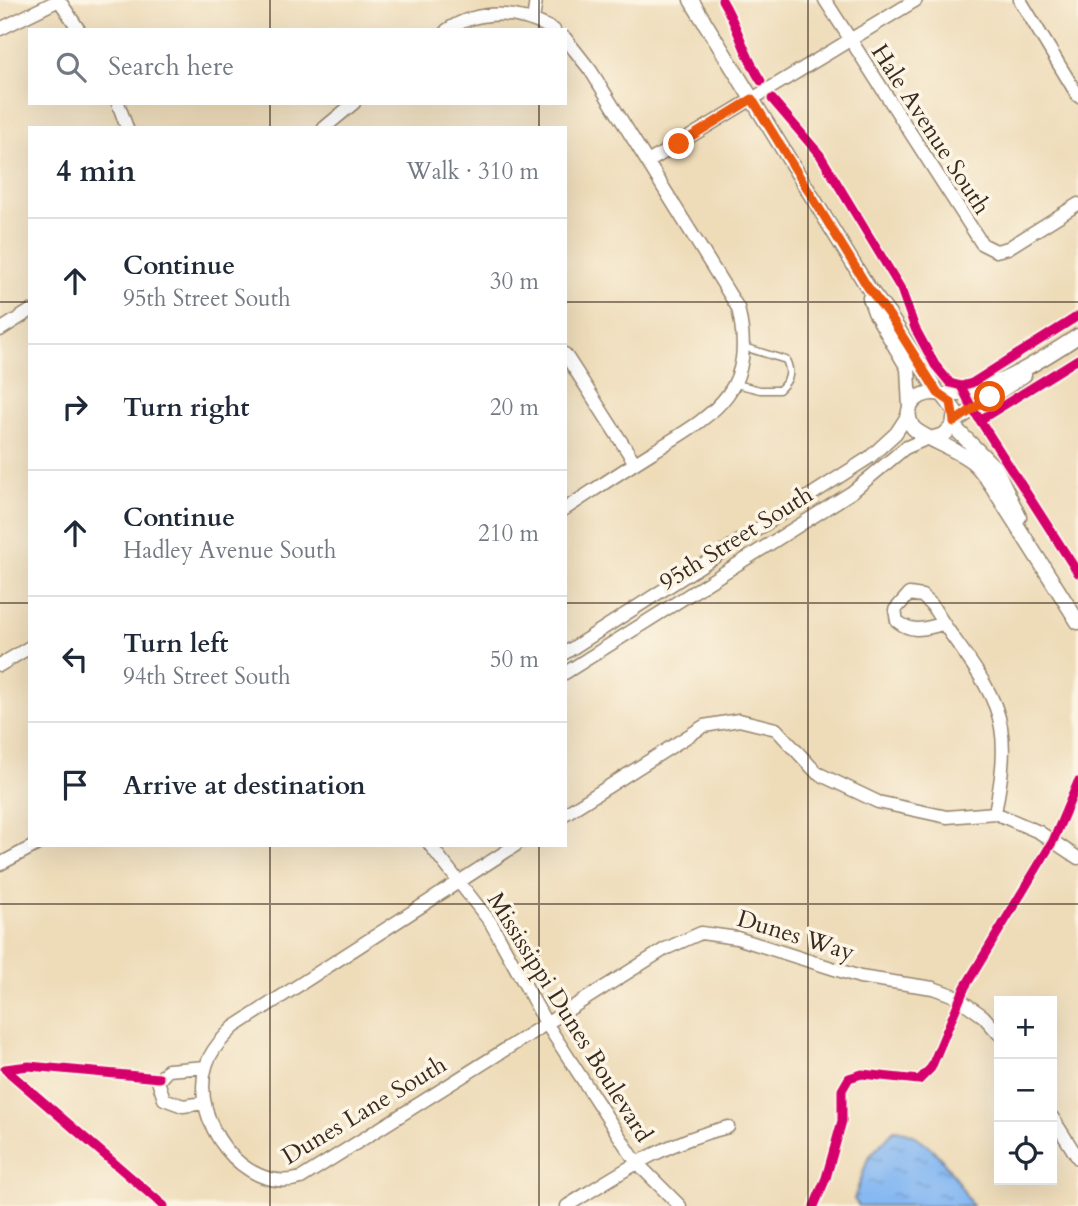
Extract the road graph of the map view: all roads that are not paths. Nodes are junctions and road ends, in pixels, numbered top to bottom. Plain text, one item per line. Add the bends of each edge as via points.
1 (59, 0) edge
2 (500, 0) edge
3 (536, 0) edge
4 (691, 0) edge
5 (825, 0) edge
6 (916, 0) edge
7 (1020, 0) edge
8 (498, 14) junction
9 (533, 20) junction
10 (78, 28) edge
11 (451, 28) edge
12 (550, 28) edge
13 (0, 29) edge
14 (567, 40) edge
15 (848, 40) junction
16 (1078, 96) edge
17 (752, 99) junction
18 (119, 105) edge
19 (352, 105) edge
20 (126, 126) edge
21 (326, 126) edge
22 (648, 162) junction
23 (1078, 204) edge
24 (867, 286) junction
25 (28, 313) edge
26 (0, 330) edge
27 (1078, 336) edge
28 (744, 347) junction
29 (567, 357) edge
30 (1037, 362) junction
31 (736, 384) junction
32 (941, 394) junction
33 (910, 410) junction
34 (954, 424) junction
35 (931, 438) junction
36 (635, 463) junction
37 (567, 508) edge
38 (1021, 529) junction
39 (1078, 622) edge
40 (943, 624) dead end
41 (28, 648) edge
42 (567, 652) edge
43 (0, 666) edge
44 (567, 672) edge
45 (567, 813) edge
46 (995, 813) junction
47 (32, 847) edge
48 (430, 847) edge
49 (513, 847) edge
50 (1078, 858) edge
51 (0, 864) edge
52 (457, 883) junction
53 (545, 1023) junction
54 (994, 1029) edge
55 (206, 1067) junction
56 (204, 1103) junction
57 (1055, 1122) edge
58 (728, 1127) dead end
59 (1078, 1158) edge
60 (636, 1162) junction
61 (567, 1206) edge
62 (680, 1206) edge

1 - 10 street
1 - 13 street
2 - 8 street
3 - 9 street
4 - 17 street
5 - 15 street, Hale Avenue South
6 - 15 street
7 - 16 street
8 - 9 street
8 - 11 street via 472,18
9 - 12 street
14 - 22 street
15 - 17 street
15 - 23 street, Hale Avenue South via 982,244 996,251 1008,248
17 - 22 street
17 - 24 street
18 - 20 street
19 - 21 street
22 - 28 street via 738,309
24 - 32 street
24 - 33 street via 875,312 908,368
25 - 26 street
27 - 30 street
28 - 31 street
28 - 31 lane via 786,360 788,382 779,390
29 - 36 street
30 - 32 street via 985,388 964,395
30 - 34 street
31 - 36 street via 709,417
32 - 33 street via 921,395
32 - 34 street via 953,407
33 - 35 street via 914,429
33 - 42 street, 95th Street South via 896,433 870,457
34 - 35 street
34 - 38 street via 996,469
35 - 38 street via 978,466
35 - 44 street, 95th Street South via 905,448 852,492
36 - 37 street
38 - 39 street
40 - 46 street via 991,697 1001,727 1002,771
41 - 43 street
45 - 46 street via 704,726 739,720 776,729 817,773 878,802 947,817
46 - 50 street via 1039,832
47 - 51 street
48 - 52 street, Mississippi Dunes Boulevard
49 - 52 street, Dunes Lane South
52 - 53 street, Mississippi Dunes Boulevard via 491,923
52 - 55 street, Dunes Lane South via 234,1027 212,1050
53 - 54 street, Dunes Way via 682,939 719,933 860,977 933,988 955,996
53 - 56 street, Dunes Lane South via 301,1178 286,1182 270,1180 241,1164 216,1136
53 - 60 street, Mississippi Dunes Boulevard
55 - 56 street, Dunes Lane South
55 - 56 street via 168,1070 158,1081 164,1099 173,1105
57 - 59 street
58 - 60 street via 686,1138
60 - 61 street
60 - 62 street, Mississippi Dunes Boulevard

